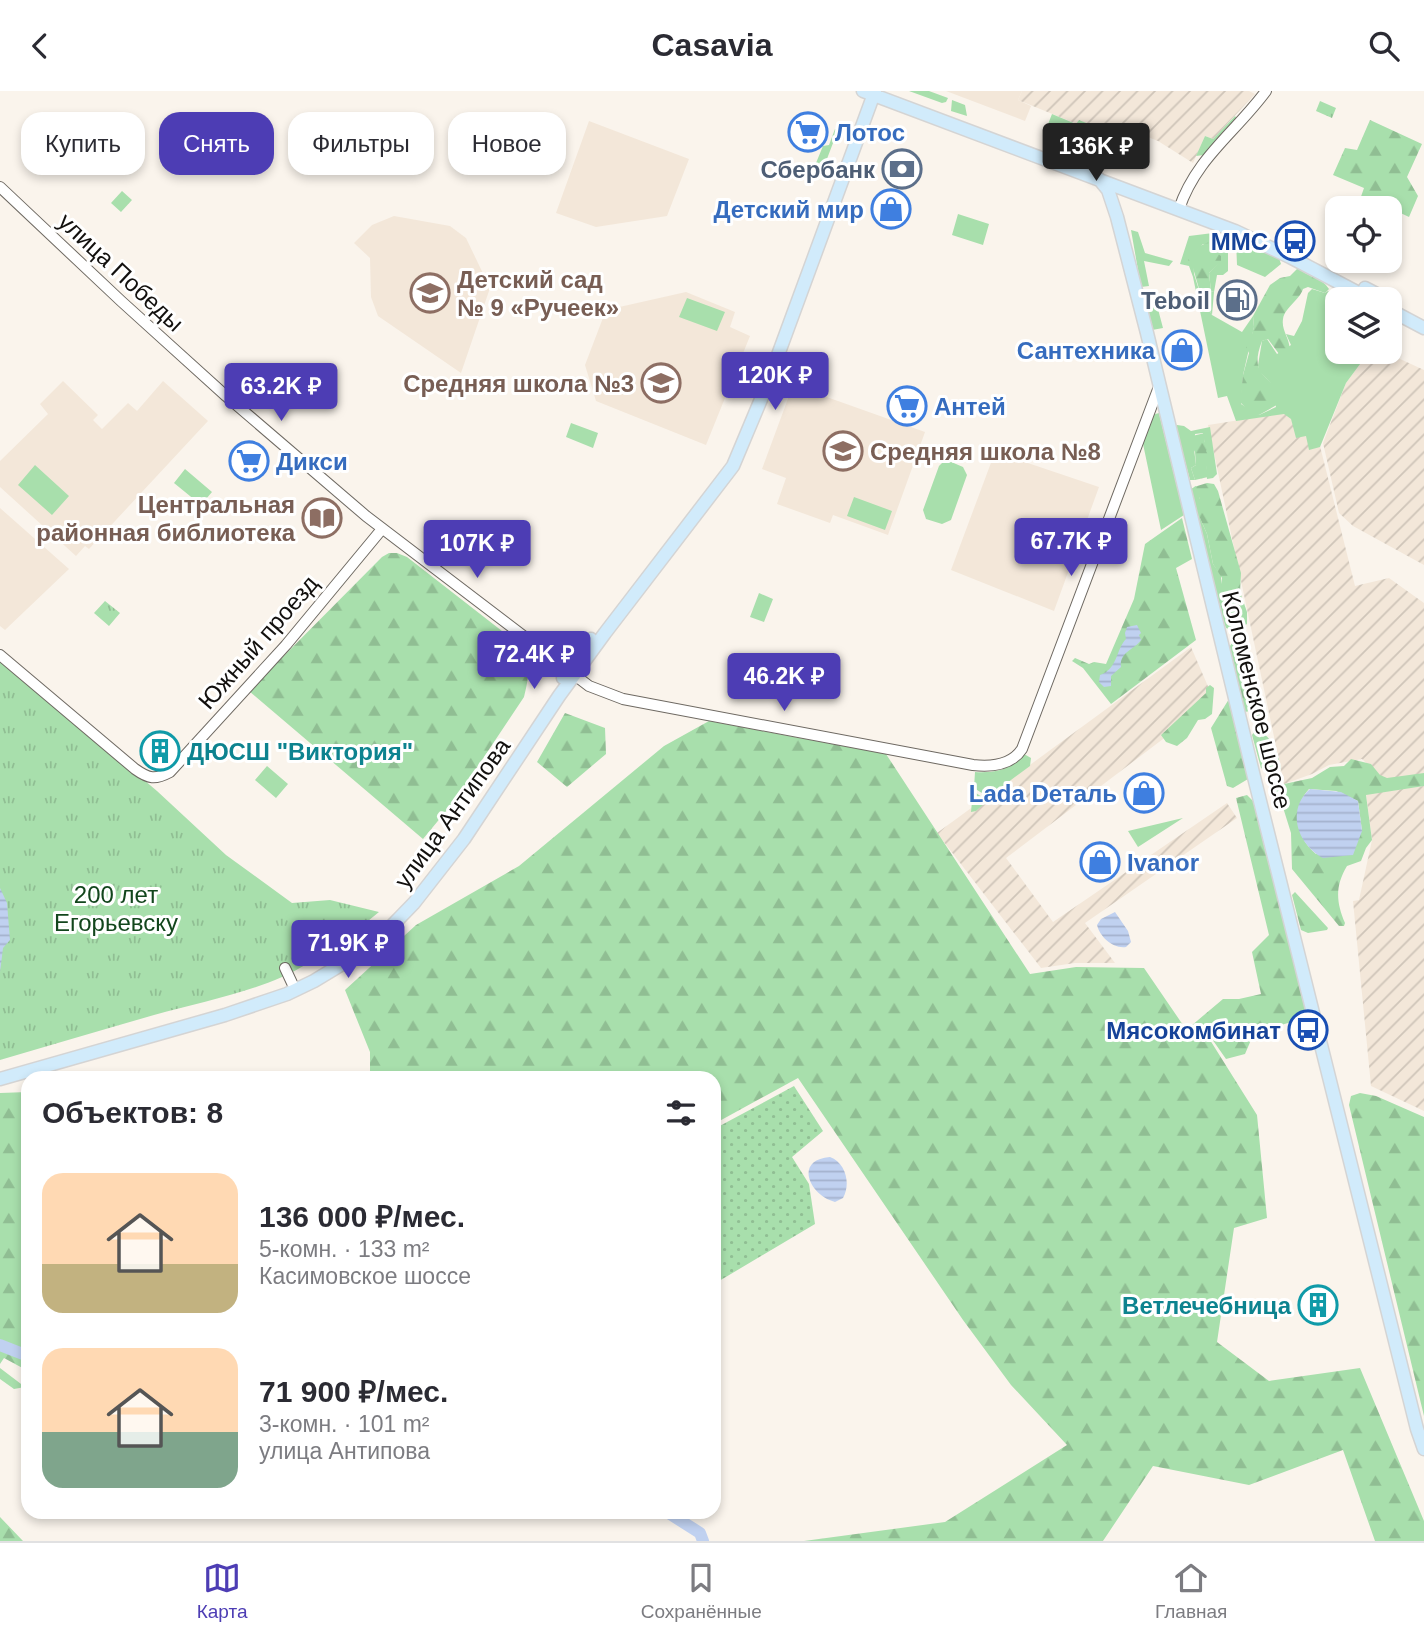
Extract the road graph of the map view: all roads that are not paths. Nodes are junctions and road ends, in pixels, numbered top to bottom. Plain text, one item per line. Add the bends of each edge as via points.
1 (1266, 91) edge
2 (872, 92) edge
3 (1103, 177) junction
4 (1116, 185) junction
5 (1134, 185) junction
6 (0, 187) edge
7 (1143, 195) junction
8 (1180, 206) junction
9 (1116, 208) junction
10 (1347, 287) edge
11 (1363, 287) edge
12 (1402, 308) edge
13 (1402, 316) edge
14 (1424, 320) edge
15 (1424, 328) edge
16 (1160, 384) junction
17 (382, 529) junction
18 (0, 655) edge
19 (571, 672) junction
20 (285, 968) dead end
21 (292, 983) junction
22 (0, 1071) edge
23 (28, 1071) edge
24 (21, 1073) edge
25 (0, 1079) edge
26 (1424, 1449) edge

1 - 8 street via 1201,165
2 - 3 main road
2 - 19 main road, улица Антипова via 735,463
3 - 4 main road
3 - 5 main road
3 - 9 main road, Коломенское шоссе
4 - 5 main road
4 - 7 main road
4 - 9 main road, Коломенское шоссе
5 - 8 main road
6 - 17 street, улица Победы via 226,396
7 - 8 main road
7 - 9 main road via 1122,197
8 - 10 main road
8 - 11 main road via 1293,250
9 - 16 main road, Коломенское шоссе
12 - 14 main road
13 - 15 main road
16 - 19 street, улица Победы via 1025,741 1019,754 1008,762 973,765 623,699 589,686
16 - 26 main road, Коломенское шоссе
17 - 18 street, Южный проезд via 257,677 160,778 146,777 135,769
17 - 19 street, улица Победы
19 - 21 main road, улица Антипова via 412,895 352,949
19 - 23 main road, улица Антипова via 431,883 394,925 352,958 314,981 257,1005
20 - 21 street
21 - 22 main road, улица Антипова via 224,1008
24 - 25 main road, улица Антипова

